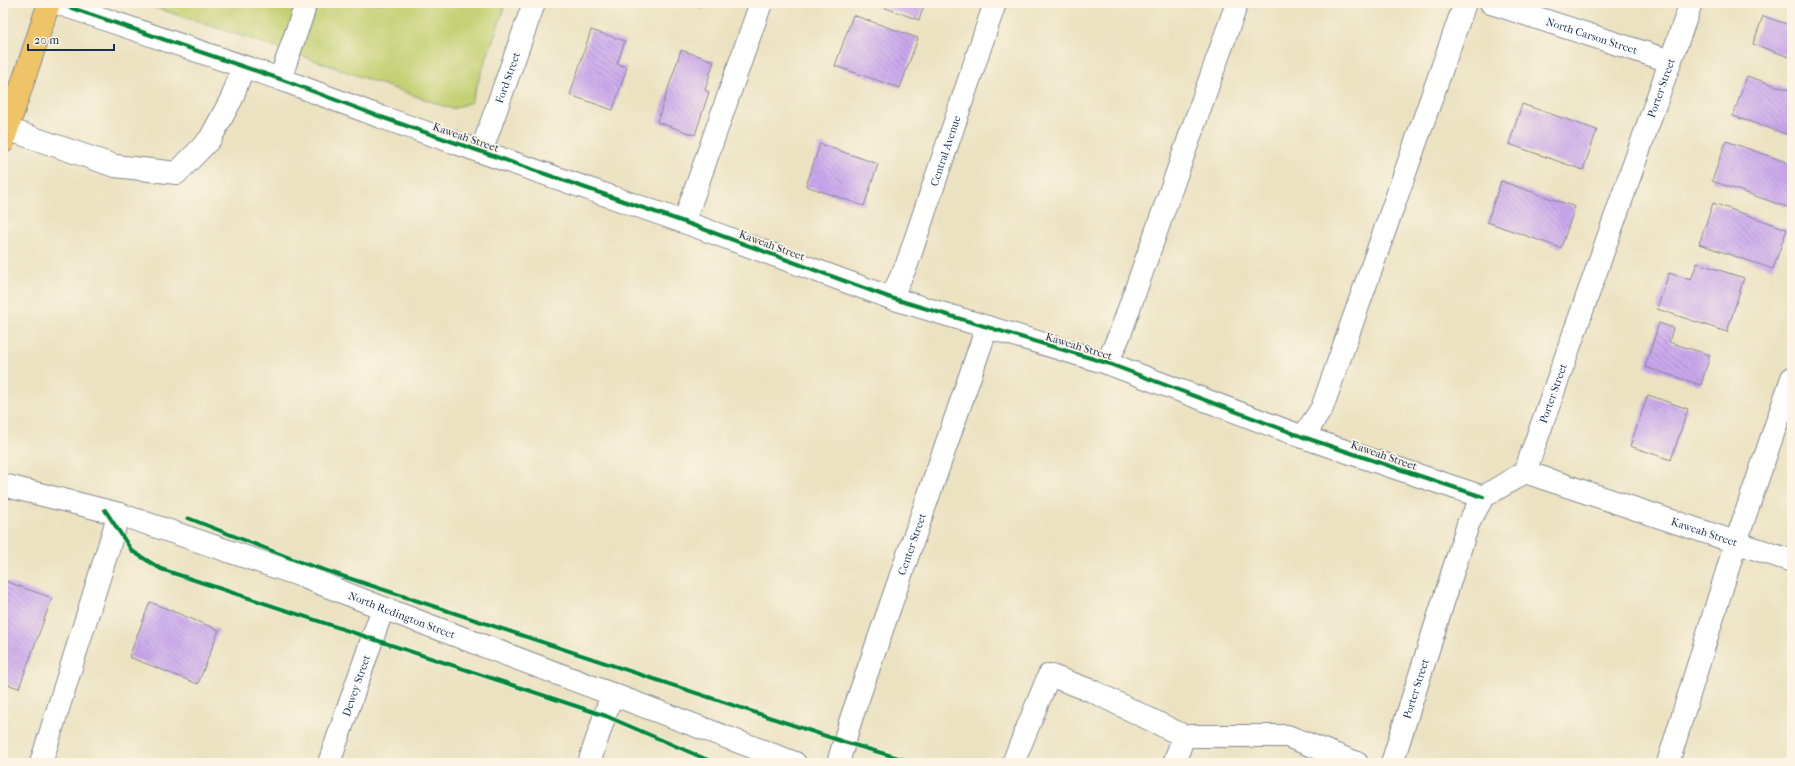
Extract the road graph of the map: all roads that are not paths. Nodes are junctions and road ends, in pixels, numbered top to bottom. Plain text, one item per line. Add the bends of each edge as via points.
1 (49, 3) edge
2 (56, 3) edge
3 (534, 3) edge
4 (761, 3) edge
5 (995, 3) edge
6 (1237, 3) edge
7 (1465, 3) edge
8 (1492, 3) edge
9 (1691, 3) edge
10 (304, 10) dead end
11 (1670, 61) junction
12 (243, 67) junction
13 (280, 79) junction
14 (5, 136) edge
15 (481, 152) junction
16 (684, 222) junction
17 (891, 298) junction
18 (987, 327) junction
19 (1107, 363) junction
20 (1792, 378) edge
21 (1303, 437) junction
22 (1525, 472) junction
23 (3, 485) edge
24 (1483, 497) junction
25 (119, 514) junction
26 (1736, 542) junction
27 (1792, 561) edge
28 (383, 608) junction
29 (612, 694) junction
30 (1184, 736) junction
31 (41, 763) edge
32 (329, 763) edge
33 (589, 763) edge
34 (795, 763) edge
35 (838, 763) edge
36 (1013, 763) edge
37 (1174, 763) edge
38 (1357, 763) edge
39 (1392, 763) edge
40 (1668, 763) edge

1 - 14 main road
2 - 12 street, Kaweah Street
3 - 15 street, Ford Street
4 - 16 street
5 - 17 street, Central Avenue via 907,264
6 - 19 street via 1120,334
7 - 21 street via 1322,408
8 - 11 street, North Carson Street
9 - 11 street, Porter Street
10 - 13 street
11 - 22 street, Porter Street
12 - 13 street, Kaweah Street
12 - 14 street via 232,98 210,139 177,174 115,166
13 - 15 street, Kaweah Street
15 - 16 street, Kaweah Street
16 - 17 street, Kaweah Street
17 - 18 street, Kaweah Street
18 - 19 street, Kaweah Street
18 - 35 street, Center Street
19 - 21 street, Kaweah Street
20 - 26 street
21 - 24 street, Kaweah Street
22 - 24 street
22 - 26 street, Kaweah Street
23 - 25 street, North Redington Street
24 - 39 street, Porter Street via 1468,524
25 - 28 street, North Redington Street via 299,575
25 - 31 street
26 - 27 street, Kaweah Street
26 - 40 street
28 - 29 street, North Redington Street
28 - 32 street, Dewey Street
29 - 33 street
29 - 34 street, North Redington Street
30 - 36 street via 1092,691 1049,675
30 - 37 street
30 - 38 street via 1287,736

